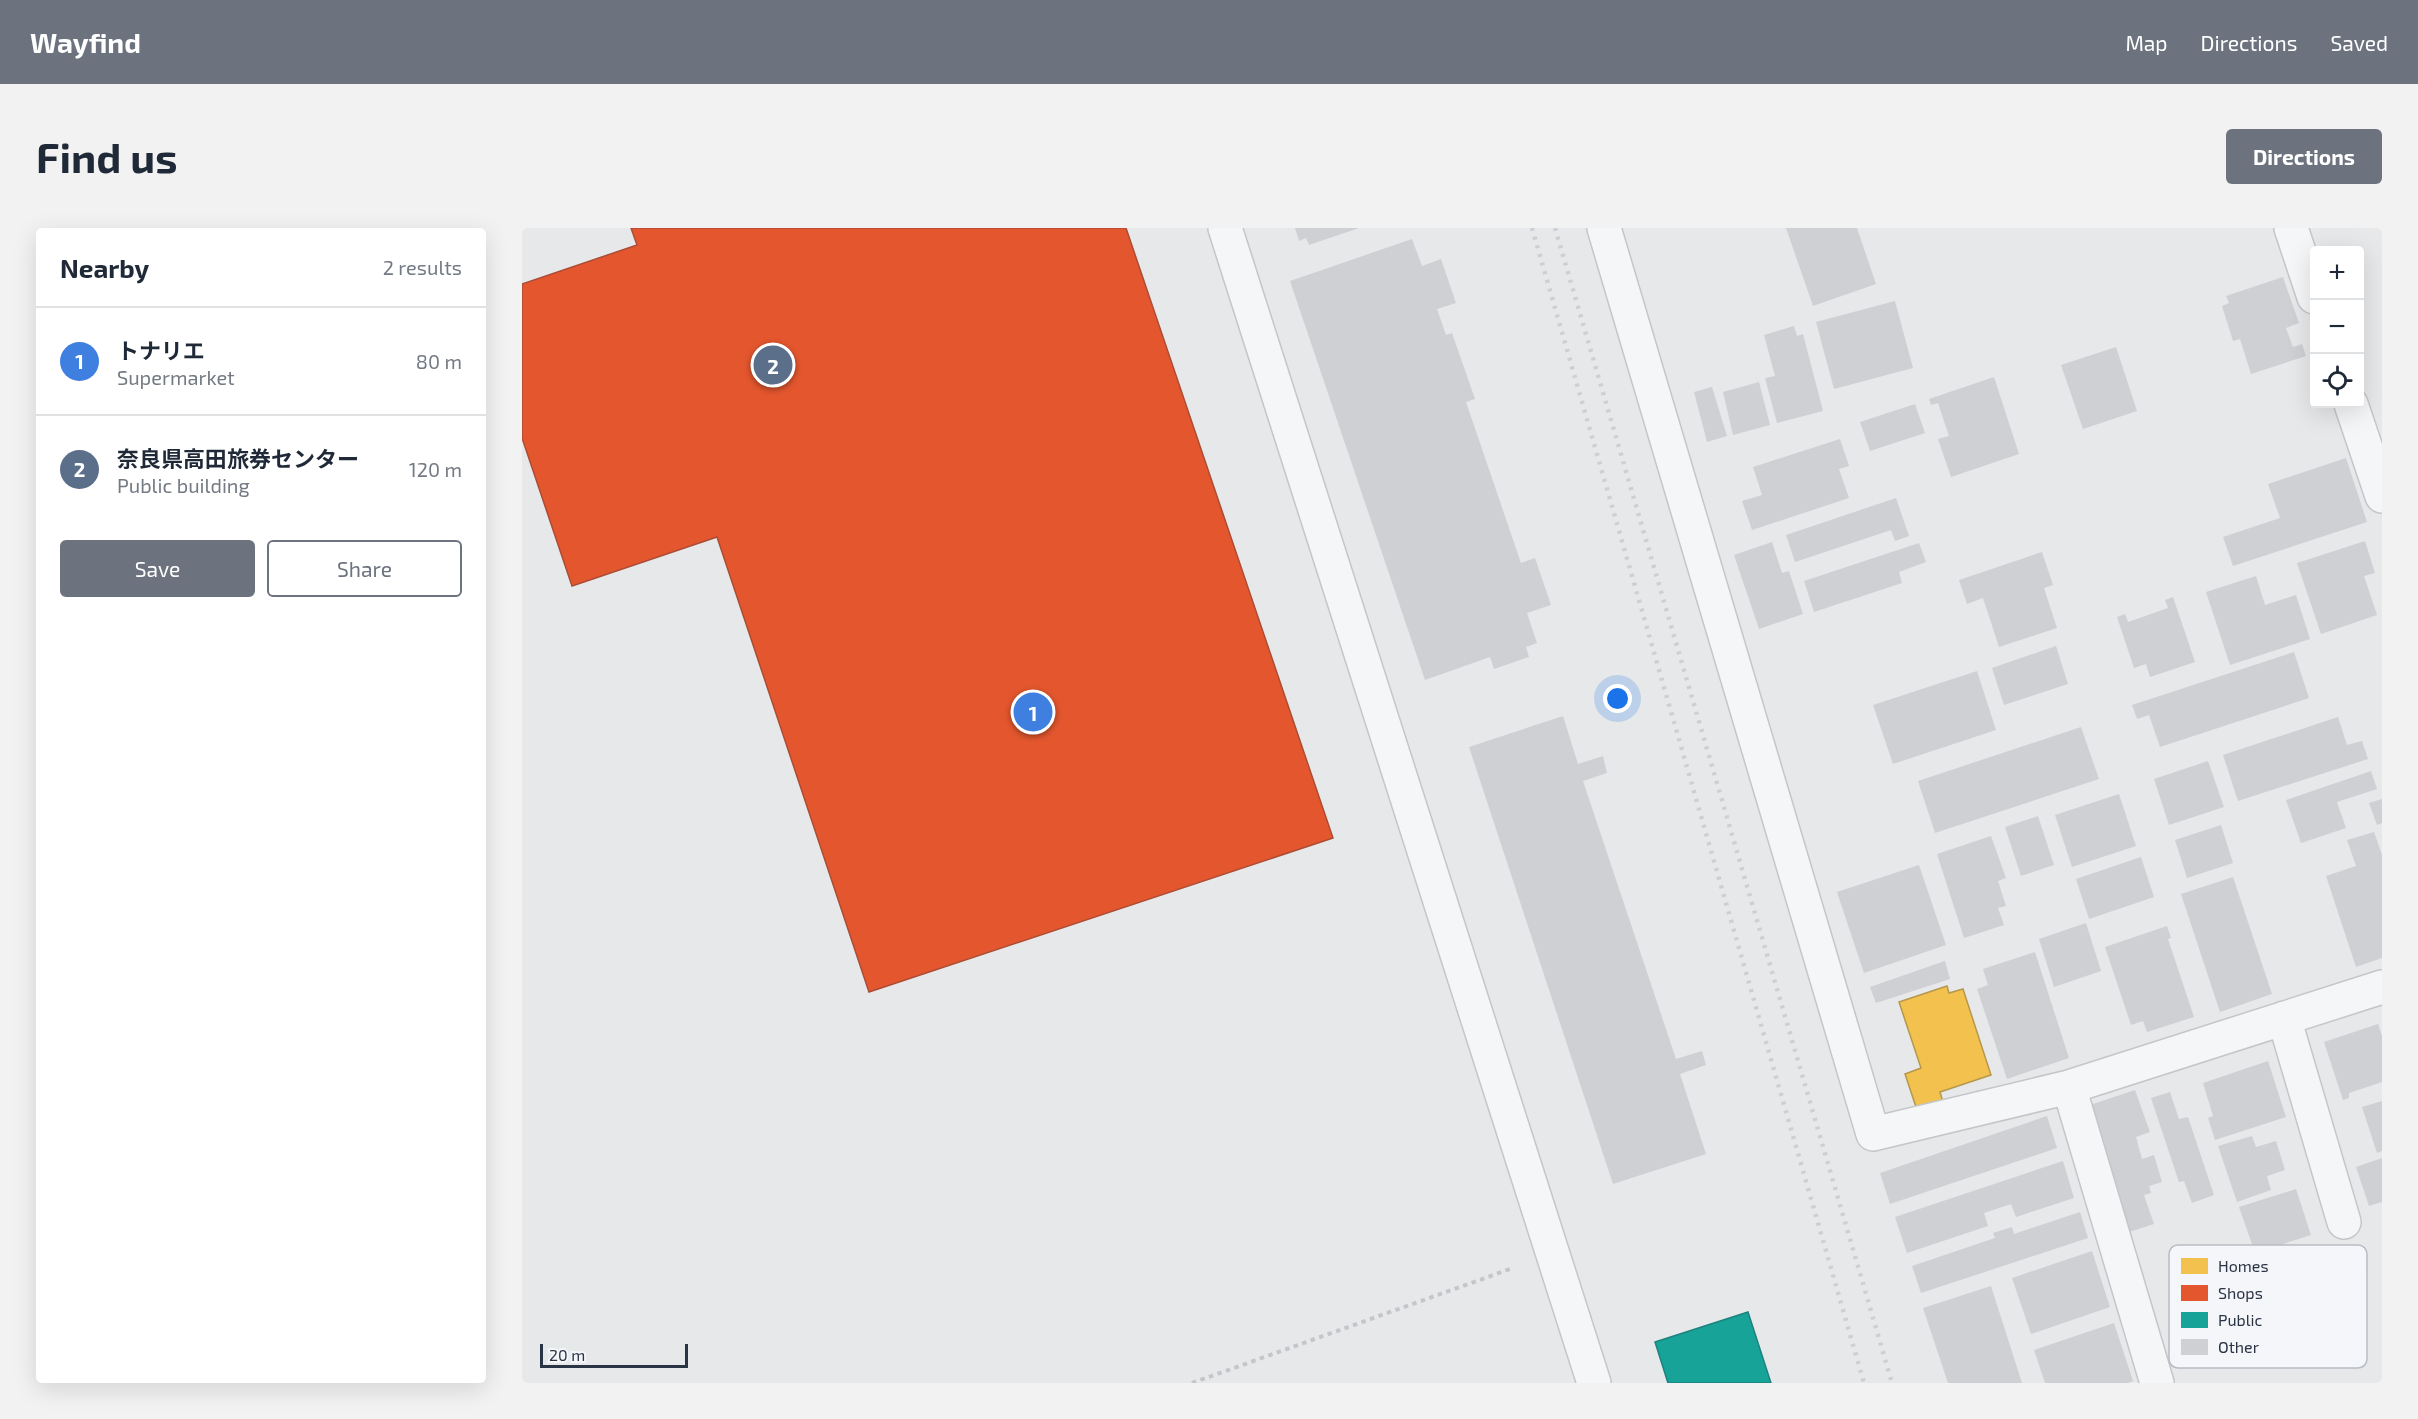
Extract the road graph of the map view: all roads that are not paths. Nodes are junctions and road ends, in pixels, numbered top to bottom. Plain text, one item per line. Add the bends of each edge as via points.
1 (1225, 228) edge
2 (1604, 228) edge
3 (2291, 228) edge
4 (2310, 285) edge
5 (2352, 408) edge
6 (2382, 496) edge
7 (2382, 987) edge
8 (2284, 1018) junction
9 (2069, 1087) junction
10 (2344, 1222) dead end
11 (1594, 1383) edge
12 (2157, 1383) edge

1 - 11 street
2 - 9 street via 1872,1134
3 - 4 street
5 - 6 street
7 - 8 street
8 - 9 street
8 - 10 street
9 - 12 street

